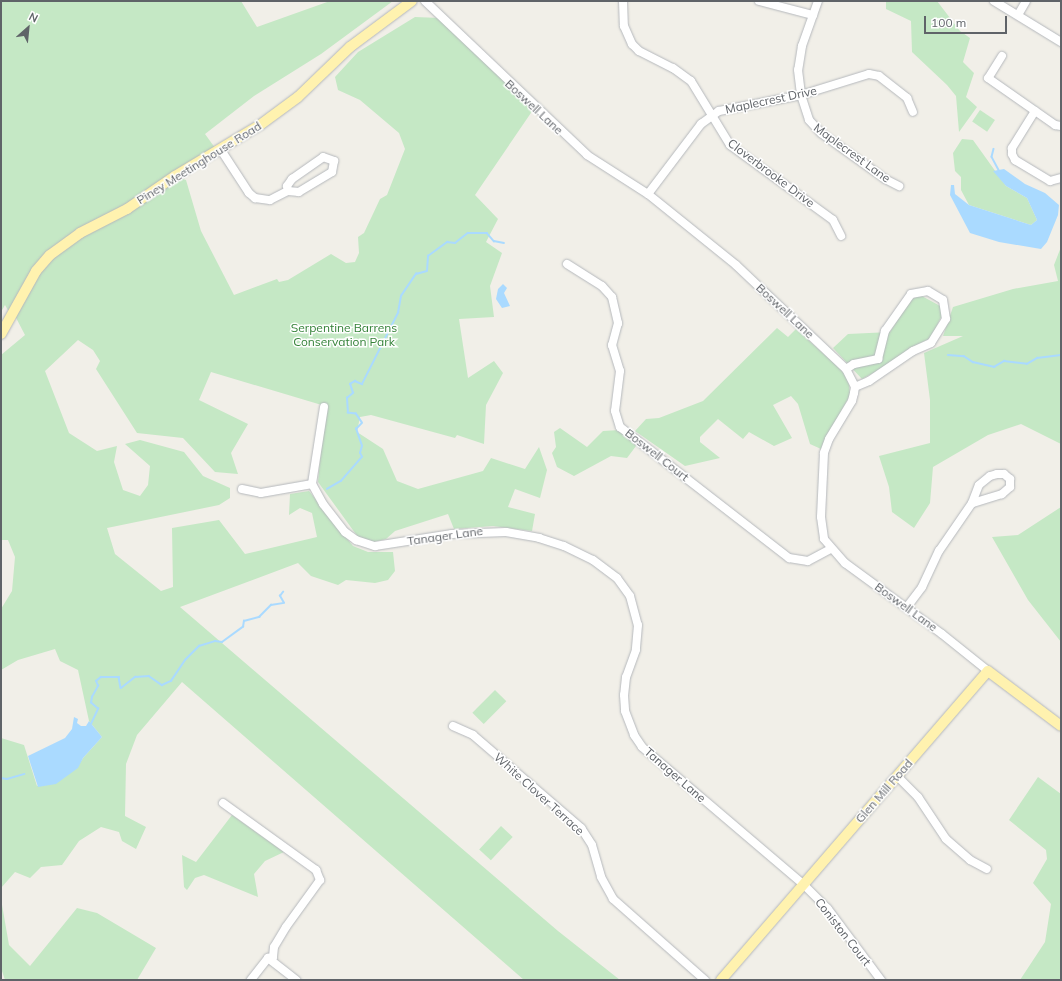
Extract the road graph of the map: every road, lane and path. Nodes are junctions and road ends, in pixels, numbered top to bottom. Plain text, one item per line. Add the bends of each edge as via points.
1 (412, 1) edge
2 (425, 1) edge
3 (623, 1) edge
4 (759, 1) edge
5 (818, 1) edge
6 (994, 1) edge
7 (1026, 1) edge
8 (813, 15) junction
9 (1018, 15) junction
10 (1061, 42) edge
11 (1002, 56) dead end
12 (801, 95) junction
13 (1035, 111) junction
14 (914, 112) dead end
15 (710, 116) junction
16 (1061, 126) edge
17 (221, 150) junction
18 (1061, 178) edge
19 (899, 186) dead end
20 (288, 191) junction
21 (648, 194) junction
22 (841, 236) dead end
23 (567, 264) dead end
24 (1, 334) edge
25 (846, 369) junction
26 (854, 387) junction
27 (324, 407) dead end
28 (312, 484) junction
29 (242, 489) dead end
30 (972, 503) junction
31 (831, 549) junction
32 (907, 607) junction
33 (988, 671) junction
34 (453, 726) dead end
35 (1061, 726) edge
36 (897, 776) junction
37 (223, 803) dead end
38 (987, 868) dead end
39 (803, 884) junction
40 (268, 958) junction
41 (251, 980) edge
42 (296, 980) edge
43 (705, 980) edge
44 (721, 980) edge
45 (881, 980) edge

1 - 17 main road, Piney Meetinghouse Road via 350,47 298,97
2 - 21 street, Boswell Lane via 587,155
3 - 15 street, Cloverbrooke Drive via 624,26 632,44 647,57 673,68 691,81
4 - 8 street
5 - 8 street, Maplecrest Lane
6 - 9 street
7 - 9 street
8 - 12 street, Maplecrest Lane via 799,60
9 - 10 street
11 - 13 street via 988,78
12 - 14 street, Maplecrest Drive via 837,86 862,74 874,75 907,98
12 - 15 street, Maplecrest Drive
12 - 19 street, Maplecrest Lane via 813,126 885,179
13 - 16 street
13 - 18 street via 1012,148 1012,154 1015,160 1050,181
15 - 21 street, Maplecrest Drive
15 - 22 street, Cloverbrooke Drive via 730,145 833,220
17 - 20 street via 249,193 255,198 270,200
17 - 24 main road, Piney Meetinghouse Road via 175,176 127,209 80,233 50,255 36,271
20 - 20 street via 299,192 332,172 334,161 323,157 292,179 287,186
21 - 25 street, Boswell Lane via 736,265
23 - 31 street, Boswell Court via 602,286 614,303 618,324 612,345 620,371 615,411 620,427 789,558 802,561 813,559
25 - 26 street, Boswell Lane
25 - 26 street via 854,364 878,359 886,331 911,294 928,290 943,300 946,319 931,343 913,351 869,381
26 - 31 street, Boswell Lane via 852,401 834,429 824,453 821,517 824,539
27 - 28 street
28 - 29 street via 261,493
28 - 39 street, Tanager Lane via 323,504 345,532 369,545 452,534 506,532 564,546 607,569 625,587 638,620 636,650 626,677 624,695 625,711 642,747
30 - 30 street via 984,479 997,474 1004,474 1010,479 1010,487 1002,494
30 - 32 street via 939,550 922,587
31 - 32 street, Boswell Lane via 845,563
32 - 33 street, Boswell Lane
33 - 35 main road
33 - 36 main road, Glen Mill Road
34 - 43 street, White Clover Terrace via 473,735 581,828 592,845 601,878 613,899
36 - 38 street via 918,797 946,839 970,860
36 - 39 main road, Glen Mill Road
37 - 40 street via 316,870 320,880 286,927 274,948 273,957
39 - 44 main road, Glen Mill Road
39 - 45 street, Coniston Court via 828,909
40 - 41 street
40 - 42 street

